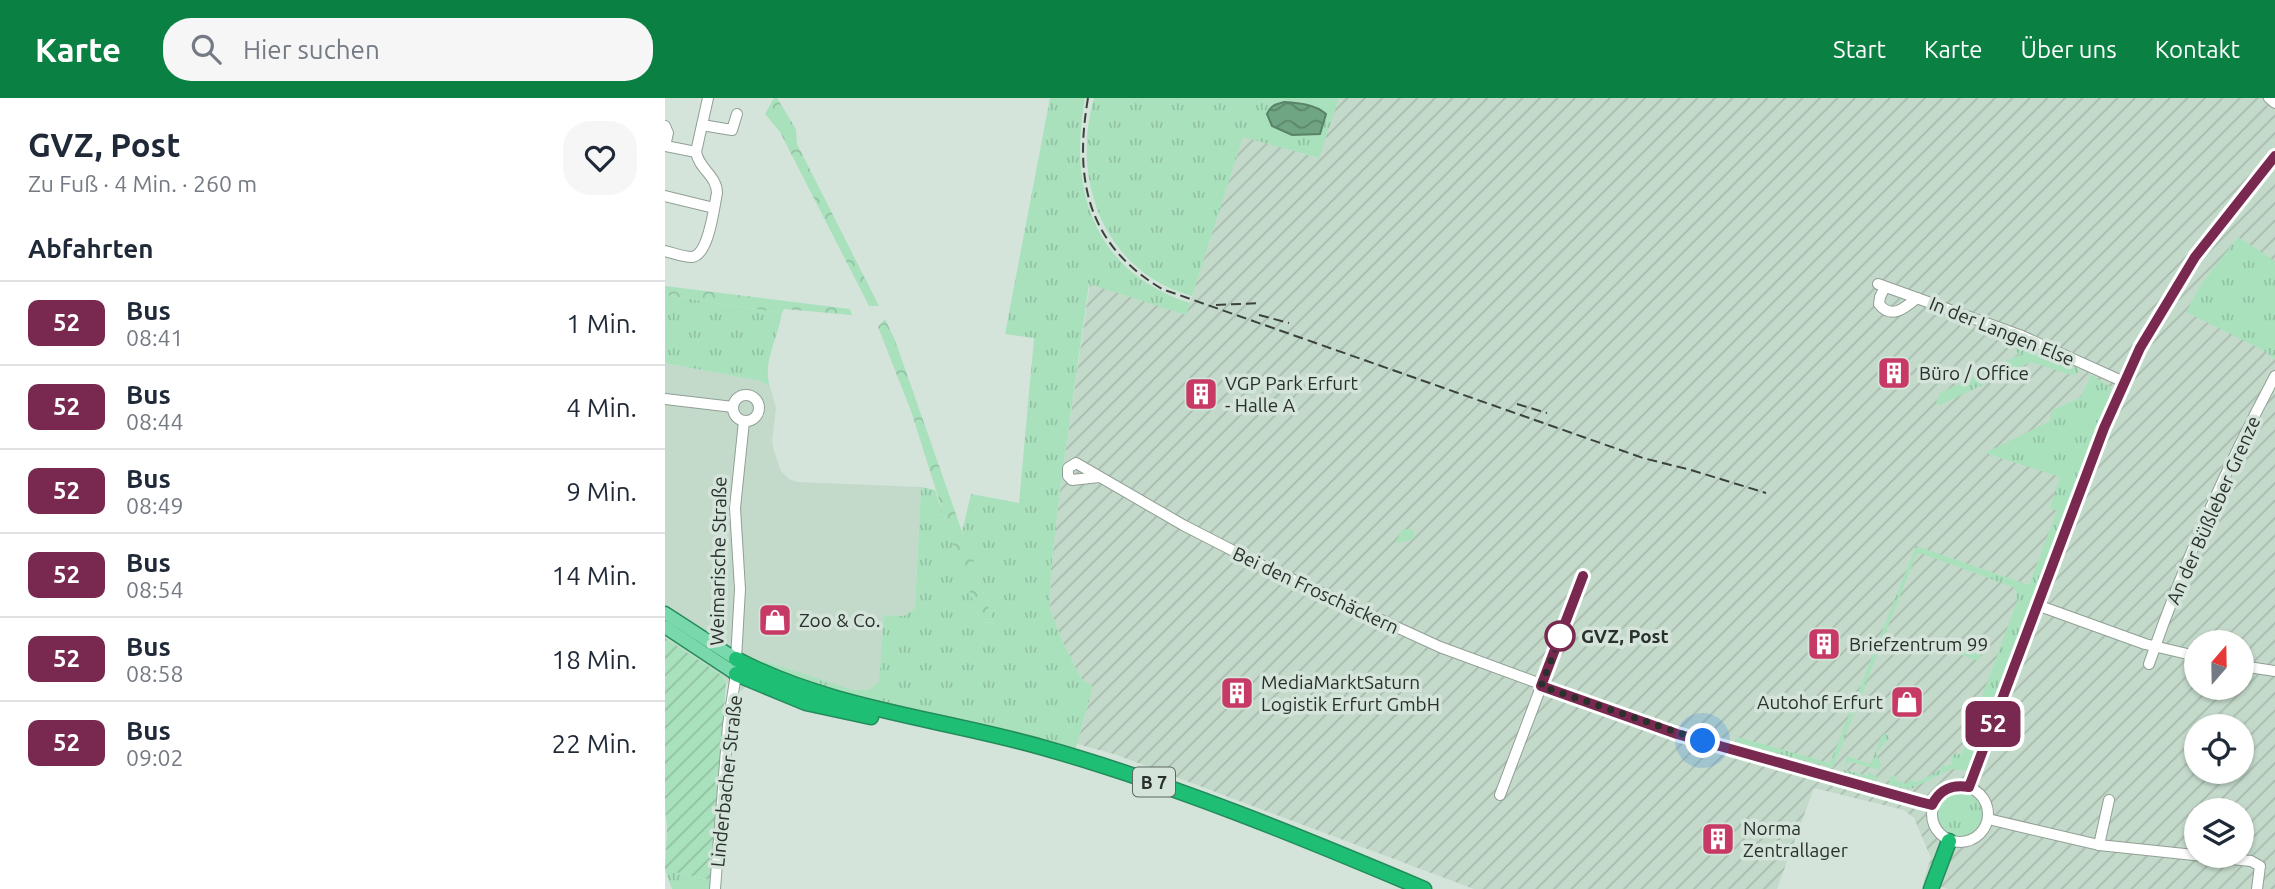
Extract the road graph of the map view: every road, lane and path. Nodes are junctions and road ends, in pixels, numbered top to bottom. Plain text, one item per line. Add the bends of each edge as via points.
1 (708, 98) edge
2 (2269, 98) edge
3 (2275, 103) edge
4 (737, 114) dead end
5 (702, 125) junction
6 (665, 127) edge
7 (696, 152) junction
8 (2275, 156) edge
9 (665, 197) edge
10 (714, 208) junction
11 (665, 251) edge
12 (1917, 298) junction
13 (2275, 376) edge
14 (2124, 382) junction
15 (665, 399) edge
16 (733, 407) junction
17 (744, 421) junction
18 (1099, 477) dead end
19 (1583, 576) dead end
20 (2037, 605) junction
21 (665, 613) edge
22 (665, 628) edge
23 (2155, 646) junction
24 (2184, 653) edge
25 (2149, 664) dead end
26 (736, 666) junction
27 (2254, 668) edge
28 (2275, 671) edge
29 (1541, 686) junction
30 (868, 711) junction
31 (1969, 787) junction
32 (1500, 795) dead end
33 (2109, 800) dead end
34 (1932, 805) junction
35 (1988, 819) junction
36 (1949, 841) junction
37 (2099, 845) junction
38 (715, 889) edge
39 (1400, 889) edge
40 (1424, 889) edge
41 (1931, 889) edge
42 (2257, 889) edge

1 - 5 street
2 - 3 street
4 - 5 street via 729,131
5 - 7 street
6 - 7 street via 665,146
7 - 10 street via 717,185
8 - 14 street via 2195,257
9 - 10 street
10 - 11 street via 699,254 691,257
12 - 12 street, In der Langen Else via 1882,286 1879,304 1894,313
12 - 14 street, In der Langen Else via 2022,336
13 - 23 street, An der Büßleber Grenze via 2223,480
14 - 20 street
15 - 16 street
16 - 17 street via 737,418
16 - 17 street, Weimarische Straße via 744,396 755,400 756,416
17 - 26 street, Weimarische Straße via 735,509 740,589
18 - 29 street, Bei den Froschäckern via 1183,525 1336,601 1440,648
19 - 29 street
20 - 23 street
20 - 31 street
21 - 26 main road, Weimarische Straße / B 7
22 - 26 main road, Weimarische Straße / B 7
23 - 24 street
23 - 25 street, An der Büßleber Grenze
26 - 30 highway, Weimarische Straße / B 7 via 806,703
26 - 38 street, Linderbacher Straße
27 - 28 street
29 - 32 street
29 - 34 street, Bei den Froschäckern via 1677,734
30 - 39 highway, B 7 via 1104,774
30 - 40 highway, B 7 via 981,731 1105,766
31 - 34 street via 1951,787
31 - 35 street via 1985,800
33 - 37 street
34 - 36 street via 1932,823
35 - 36 street via 1974,839
35 - 37 street
36 - 41 highway
37 - 42 street via 2251,861 2261,870

